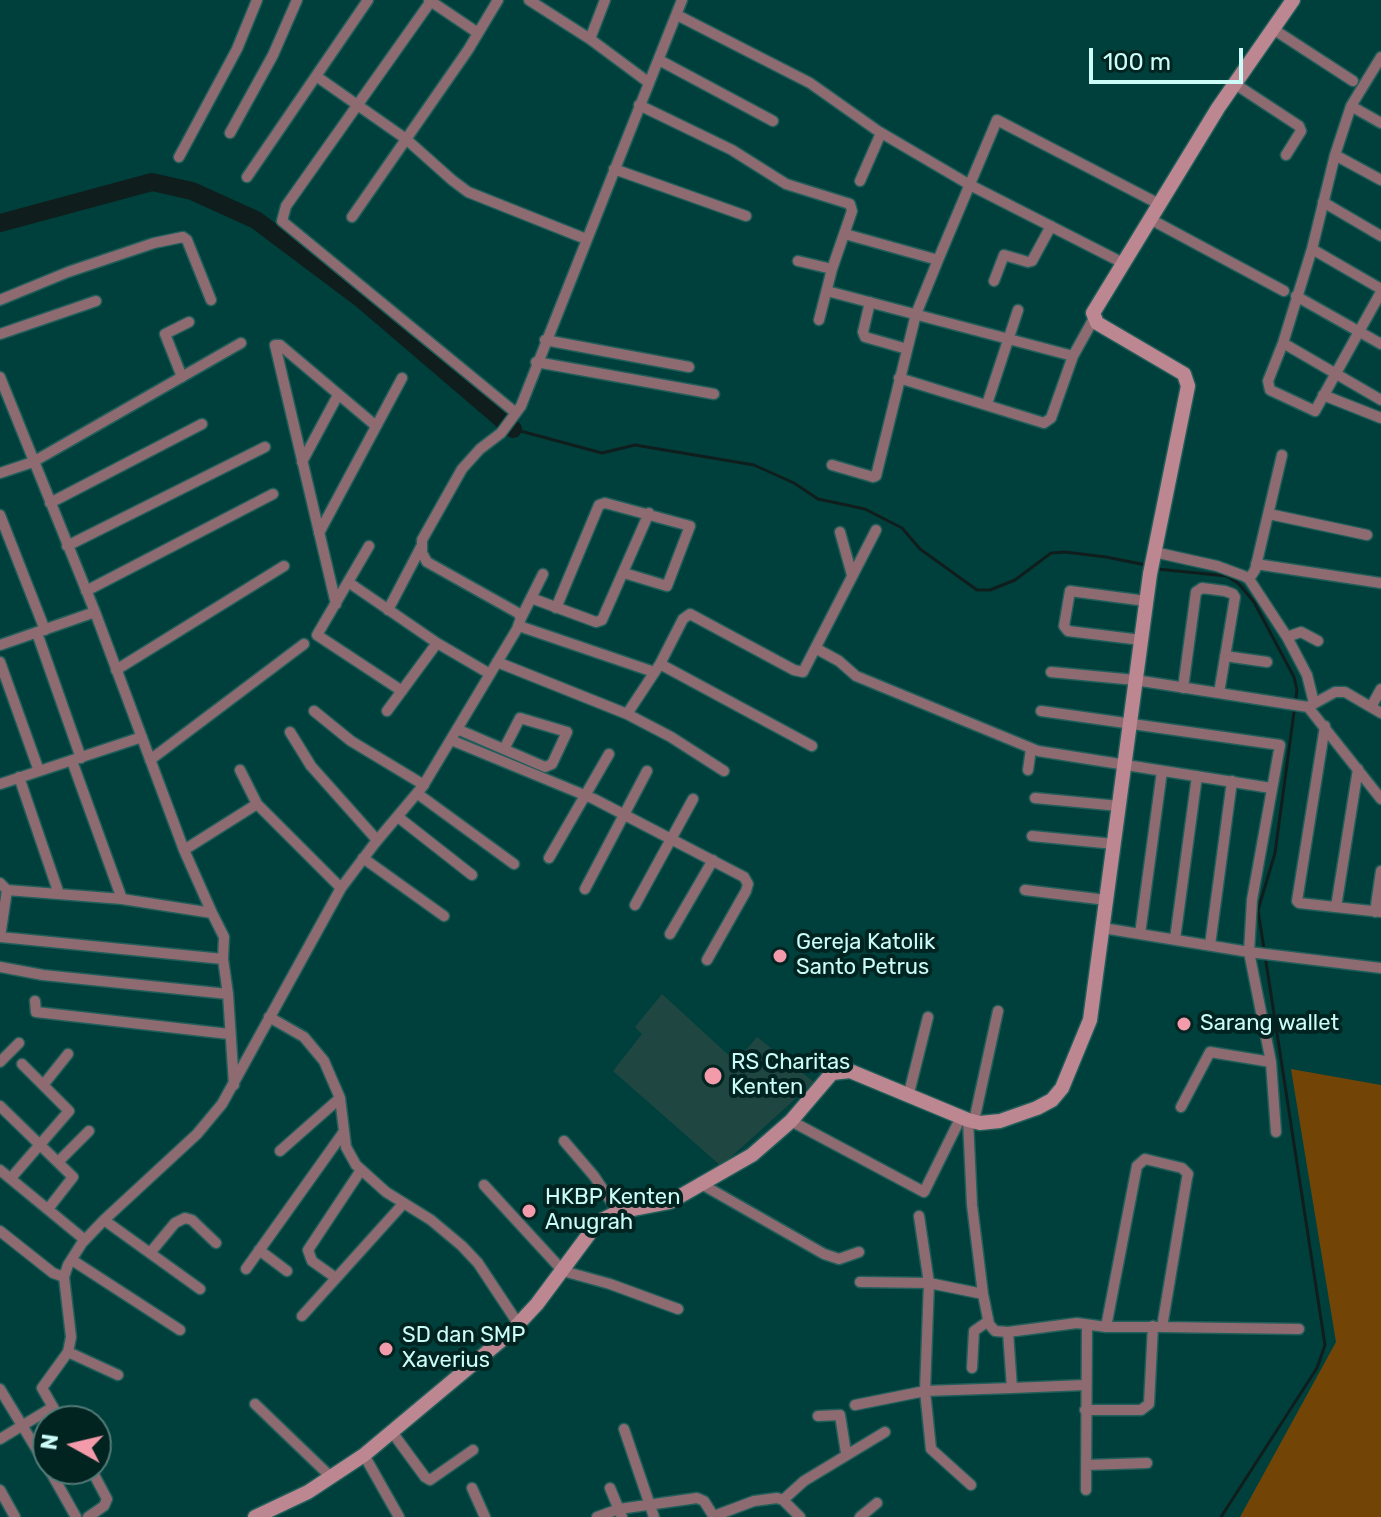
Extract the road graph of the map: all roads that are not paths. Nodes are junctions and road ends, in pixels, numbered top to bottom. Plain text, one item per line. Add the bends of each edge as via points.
1 (257, 0) edge
2 (297, 0) edge
3 (368, 0) edge
4 (430, 0) edge
5 (498, 0) edge
6 (529, 0) edge
7 (605, 0) edge
8 (682, 0) edge
9 (1293, 0) edge
10 (677, 15) junction
11 (1273, 29) junction
12 (478, 33) junction
13 (590, 39) junction
14 (659, 60) junction
15 (1380, 62) edge
16 (316, 76) junction
17 (1353, 81) dead end
18 (648, 82) junction
19 (1235, 84) junction
20 (358, 104) junction
21 (639, 105) junction
22 (1351, 106) junction
23 (773, 121) dead end
24 (1381, 123) edge
25 (230, 133) dead end
26 (881, 133) junction
27 (406, 139) junction
28 (1286, 155) dead end
29 (1335, 155) junction
30 (179, 157) dead end
31 (614, 169) junction
32 (247, 177) dead end
33 (1381, 180) edge
34 (860, 181) dead end
35 (970, 185) junction
36 (1323, 202) junction
37 (1159, 204) junction
38 (746, 216) dead end
39 (352, 217) dead end
40 (1150, 219) junction
41 (1051, 226) junction
42 (845, 234) junction
43 (1381, 236) edge
44 (586, 239) junction
45 (1312, 249) junction
46 (938, 260) junction
47 (798, 261) dead end
48 (1123, 263) junction
49 (832, 269) junction
50 (994, 281) dead end
51 (827, 291) junction
52 (1284, 291) dead end
53 (1381, 291) edge
54 (1296, 296) junction
55 (0, 300) edge
56 (211, 300) dead end
57 (96, 301) dead end
58 (870, 302) junction
59 (1018, 310) dead end
60 (916, 314) junction
61 (819, 320) dead end
62 (1093, 320) junction
63 (189, 322) dead end
64 (1359, 331) junction
65 (0, 334) edge
66 (1010, 339) junction
67 (545, 340) junction
68 (241, 343) dead end
69 (1283, 343) junction
70 (1381, 344) edge
71 (907, 349) junction
72 (1073, 356) junction
73 (536, 362) junction
74 (689, 367) dead end
75 (1335, 374) junction
76 (0, 377) edge
77 (182, 377) junction
78 (402, 378) dead end
79 (899, 378) junction
80 (714, 394) dead end
81 (338, 395) junction
82 (1323, 395) junction
83 (1381, 400) edge
84 (987, 404) junction
85 (516, 414) junction
86 (1381, 418) edge
87 (202, 424) dead end
88 (376, 426) junction
89 (265, 447) dead end
90 (1282, 455) dead end
91 (33, 462) junction
92 (302, 462) junction
93 (832, 465) dead end
94 (0, 473) edge
95 (273, 494) dead end
96 (50, 503) junction
97 (649, 513) junction
98 (1269, 514) junction
99 (0, 515) edge
100 (876, 530) dead end
101 (840, 532) dead end
102 (319, 533) junction
103 (1367, 535) dead end
104 (67, 546) junction
105 (369, 546) dead end
106 (421, 547) junction
107 (1153, 554) junction
108 (1256, 564) junction
109 (284, 566) dead end
110 (624, 573) junction
111 (543, 574) dead end
112 (852, 575) junction
113 (348, 582) junction
114 (1238, 583) junction
115 (1381, 583) edge
116 (86, 591) junction
117 (531, 598) junction
118 (1146, 601) junction
119 (336, 604) junction
120 (556, 608) junction
121 (388, 610) junction
122 (95, 612) junction
123 (520, 622) junction
124 (41, 631) junction
125 (1287, 637) junction
126 (1141, 640) junction
127 (1318, 641) dead end
128 (437, 643) junction
129 (304, 644) dead end
130 (0, 645) edge
131 (817, 649) junction
132 (1225, 656) junction
133 (0, 662) edge
134 (497, 662) junction
135 (1267, 662) dead end
136 (657, 668) junction
137 (116, 670) junction
138 (1051, 672) dead end
139 (490, 674) junction
140 (1135, 680) junction
141 (1183, 688) junction
142 (1381, 689) edge
143 (402, 691) junction
144 (1219, 693) junction
145 (1308, 705) junction
146 (1371, 707) junction
147 (314, 711) dead end
148 (387, 711) dead end
149 (1041, 711) dead end
150 (1381, 713) edge
151 (627, 714) junction
152 (1130, 723) junction
153 (1325, 726) junction
154 (457, 729) junction
155 (290, 732) dead end
156 (142, 737) junction
157 (451, 740) junction
158 (812, 746) dead end
159 (504, 749) junction
160 (1031, 749) junction
161 (609, 754) dead end
162 (76, 760) junction
163 (150, 760) junction
164 (1125, 765) junction
165 (1358, 769) junction
166 (240, 770) dead end
167 (1028, 770) dead end
168 (39, 771) junction
169 (647, 771) dead end
170 (724, 771) dead end
171 (1162, 771) junction
172 (1197, 776) junction
173 (19, 777) junction
174 (1232, 781) junction
175 (0, 784) edge
176 (1271, 788) junction
177 (421, 789) junction
178 (584, 795) junction
179 (1035, 798) dead end
180 (693, 799) dead end
181 (1381, 799) edge
182 (257, 804) junction
183 (1119, 806) junction
184 (625, 815) junction
185 (398, 817) junction
186 (1032, 836) dead end
187 (671, 839) junction
188 (377, 840) junction
189 (1114, 844) junction
190 (184, 850) junction
191 (363, 858) junction
192 (549, 858) dead end
193 (713, 860) junction
194 (514, 864) dead end
195 (1381, 871) edge
196 (472, 875) dead end
197 (4, 887) edge
198 (341, 888) junction
199 (585, 889) dead end
200 (1025, 890) dead end
201 (59, 894) junction
202 (122, 899) junction
203 (1106, 900) junction
204 (635, 905) dead end
205 (1336, 907) junction
206 (1378, 912) edge
207 (212, 913) junction
208 (444, 916) dead end
209 (1103, 928) junction
210 (670, 934) dead end
211 (1140, 934) junction
212 (0, 937) edge
213 (1175, 939) junction
214 (1210, 945) junction
215 (1252, 952) junction
216 (223, 959) junction
217 (707, 960) dead end
218 (0, 967) edge
219 (1381, 968) edge
220 (228, 994) junction
221 (35, 1001) dead end
222 (998, 1011) dead end
223 (269, 1017) junction
224 (928, 1017) dead end
225 (229, 1034) junction
226 (19, 1043) dead end
227 (68, 1054) dead end
228 (0, 1062) edge
229 (1271, 1062) junction
230 (22, 1064) dead end
231 (44, 1084) junction
232 (234, 1085) junction
233 (909, 1093) junction
234 (340, 1098) junction
235 (0, 1106) edge
236 (1181, 1107) dead end
237 (968, 1120) junction
238 (791, 1121) junction
239 (89, 1131) dead end
240 (1276, 1132) dead end
241 (343, 1133) junction
242 (564, 1141) dead end
243 (40, 1145) junction
244 (280, 1151) dead end
245 (58, 1162) junction
246 (0, 1170) edge
247 (361, 1170) junction
248 (11, 1178) junction
249 (484, 1185) dead end
250 (703, 1185) junction
251 (403, 1204) junction
252 (48, 1209) junction
253 (618, 1212) junction
254 (919, 1216) dead end
255 (104, 1220) junction
256 (0, 1231) edge
257 (85, 1240) junction
258 (216, 1243) dead end
259 (259, 1250) junction
260 (859, 1252) dead end
261 (150, 1253) junction
262 (72, 1260) junction
263 (246, 1269) dead end
264 (287, 1271) dead end
265 (563, 1271) junction
266 (64, 1277) junction
267 (336, 1278) junction
268 (860, 1282) dead end
269 (929, 1283) junction
270 (200, 1289) dead end
271 (983, 1294) junction
272 (678, 1309) dead end
273 (302, 1316) dead end
274 (987, 1322) junction
275 (519, 1325) junction
276 (1087, 1326) junction
277 (1157, 1326) junction
278 (1106, 1327) junction
279 (1299, 1329) dead end
280 (180, 1330) dead end
281 (1008, 1332) junction
282 (68, 1352) junction
283 (972, 1368) dead end
284 (118, 1375) dead end
285 (1085, 1385) junction
286 (1012, 1388) junction
287 (0, 1389) edge
288 (925, 1391) junction
289 (255, 1404) dead end
290 (52, 1405) edge
291 (855, 1405) dead end
292 (1085, 1410) junction
293 (818, 1416) dead end
294 (32, 1420) edge
295 (23, 1425) junction
296 (624, 1429) dead end
297 (392, 1432) junction
298 (885, 1432) dead end
299 (0, 1439) edge
300 (32, 1440) edge
301 (473, 1450) dead end
302 (846, 1453) junction
303 (364, 1455) junction
304 (1147, 1463) dead end
305 (1086, 1465) junction
306 (331, 1477) junction
307 (58, 1485) edge
308 (100, 1485) edge
309 (971, 1485) dead end
310 (472, 1488) dead end
311 (610, 1488) dead end
312 (0, 1490) edge
313 (1086, 1490) dead end
314 (783, 1500) junction
315 (107, 1503) junction
316 (877, 1503) dead end
317 (650, 1504) junction
318 (620, 1513) edge
319 (714, 1516) edge
320 (15, 1517) edge
321 (76, 1517) edge
322 (88, 1517) edge
323 (111, 1517) edge
324 (255, 1517) edge
325 (399, 1517) edge
326 (485, 1517) edge
327 (597, 1517) edge
328 (654, 1517) edge
329 (800, 1517) edge
330 (860, 1517) edge

1 - 30 street
2 - 25 street
3 - 16 street
4 - 12 street
4 - 20 street
5 - 12 street
6 - 13 street
7 - 13 street
8 - 10 street
9 - 11 street
10 - 14 street
10 - 26 street via 810,83
11 - 17 street
11 - 19 street
12 - 27 street
13 - 18 street
14 - 18 street
14 - 23 street
15 - 22 street
16 - 20 street
16 - 32 street
18 - 21 street
19 - 28 street via 1299,126
19 - 37 street
20 - 27 street
20 - 85 street via 286,206 282,221
21 - 31 street
21 - 42 street via 732,150 786,184 850,204
22 - 24 street
22 - 29 street
26 - 34 street
26 - 35 street
27 - 39 street
27 - 44 street via 468,192
29 - 33 street
29 - 36 street
31 - 38 street
31 - 44 street
35 - 37 street via 999,121
35 - 41 street
35 - 46 street
36 - 43 street
36 - 45 street
37 - 40 street
40 - 48 street
40 - 52 street
41 - 48 street
41 - 50 street via 1032,261 1004,255
42 - 46 street
42 - 49 street
44 - 67 street
45 - 53 street
45 - 54 street
46 - 60 street
47 - 49 street
48 - 62 street via 1093,310
49 - 51 street
51 - 58 street
51 - 61 street
53 - 64 street
54 - 64 street
54 - 69 street
55 - 56 street via 68,272 183,237
57 - 65 street
58 - 60 street
58 - 71 street via 865,337
59 - 66 street
60 - 66 street
60 - 71 street
62 - 72 street
62 - 107 street via 1188,381
63 - 77 street via 165,334
64 - 70 street
64 - 75 street
66 - 72 street
66 - 84 street
67 - 73 street
67 - 74 street
68 - 77 street
69 - 75 street
69 - 82 street via 1268,381 1270,390 1311,411
71 - 79 street
72 - 84 street via 1047,422
73 - 80 street
73 - 85 street
75 - 82 street
75 - 83 street
76 - 91 street
77 - 91 street
78 - 88 street
79 - 84 street
79 - 93 street via 876,476
81 - 88 street
81 - 92 street
81 - 92 street via 275,345
82 - 86 street
85 - 106 street via 455,479
87 - 96 street
88 - 102 street
89 - 104 street
90 - 98 street
91 - 94 street
91 - 96 street
92 - 102 street
95 - 116 street
96 - 104 street
97 - 110 street
97 - 110 street via 691,527 674,572 666,587
97 - 120 street via 599,505
98 - 103 street
98 - 108 street
99 - 124 street
100 - 112 street
101 - 112 street
102 - 119 street
104 - 116 street
105 - 113 street
106 - 121 street
106 - 123 street via 429,564 518,613
107 - 114 street via 1217,566
107 - 118 street
108 - 114 street
108 - 115 street
109 - 137 street
110 - 120 street via 600,622
111 - 117 street
112 - 131 street
113 - 119 street
113 - 121 street
114 - 125 street
114 - 132 street
114 - 141 street via 1196,592
116 - 122 street
117 - 120 street
117 - 123 street
118 - 126 street
118 - 126 street via 1069,592 1065,630
119 - 143 street via 317,635
121 - 128 street
122 - 124 street
122 - 137 street
123 - 134 street
123 - 136 street
124 - 130 street
124 - 162 street
125 - 127 street via 1301,632
125 - 145 street via 1307,675
126 - 140 street
128 - 139 street
128 - 143 street
129 - 163 street
131 - 136 street via 799,673 690,614
131 - 160 street via 856,676
132 - 135 street
132 - 144 street
133 - 168 street
134 - 139 street
134 - 151 street
136 - 151 street
136 - 158 street
137 - 156 street
138 - 140 street
139 - 154 street
140 - 141 street
140 - 152 street
141 - 144 street
142 - 146 street
143 - 148 street
144 - 145 street
145 - 146 street via 1345,692
145 - 153 street
146 - 150 street
147 - 177 street
149 - 152 street
151 - 170 street
152 - 164 street
152 - 176 street via 1280,745
153 - 165 street
153 - 205 street via 1297,901
154 - 157 street
154 - 159 street
155 - 188 street via 311,766
156 - 162 street
156 - 163 street
157 - 177 street
157 - 178 street
159 - 159 street via 521,717 567,732 547,767
160 - 164 street
160 - 167 street
161 - 178 street
162 - 168 street
162 - 202 street
163 - 190 street
164 - 171 street
164 - 183 street
165 - 181 street
165 - 205 street
166 - 182 street
168 - 173 street
169 - 184 street
171 - 172 street
171 - 211 street
172 - 174 street
172 - 213 street
173 - 175 street
173 - 201 street
174 - 176 street
174 - 214 street
176 - 215 street via 1252,900
177 - 185 street
177 - 194 street
178 - 184 street
178 - 192 street
179 - 183 street
180 - 187 street
182 - 190 street
182 - 198 street
183 - 189 street
184 - 187 street
184 - 199 street
185 - 188 street
185 - 196 street
186 - 189 street
187 - 193 street
187 - 204 street
188 - 191 street
189 - 203 street
190 - 207 street
191 - 198 street
191 - 208 street
193 - 210 street
193 - 217 street via 748,884
195 - 206 street
197 - 201 street
197 - 212 street
198 - 223 street
200 - 203 street
201 - 202 street
202 - 207 street
203 - 209 street
205 - 206 street
207 - 216 street via 224,935
209 - 211 street
209 - 237 street via 1088,1029 1062,1088 1046,1104 1025,1113 993,1122
211 - 213 street
212 - 216 street
213 - 214 street
214 - 215 street
215 - 219 street
215 - 229 street
216 - 220 street
218 - 220 street
220 - 225 street
221 - 225 street via 36,1012
222 - 237 street
223 - 232 street
223 - 234 street via 311,1043
224 - 233 street
225 - 232 street
226 - 228 street
227 - 231 street
229 - 236 street via 1210,1052
229 - 240 street
230 - 231 street
231 - 243 street via 69,1111
232 - 255 street via 204,1127
233 - 237 street
233 - 238 street via 850,1071 836,1072
234 - 241 street
234 - 244 street
235 - 243 street
237 - 238 street via 924,1192
237 - 271 street
238 - 250 street via 752,1155
239 - 245 street
241 - 247 street
241 - 259 street
242 - 253 street
243 - 245 street
243 - 248 street
245 - 252 street via 73,1179
246 - 248 street
247 - 251 street
247 - 267 street via 308,1250 312,1261
248 - 252 street
249 - 265 street
250 - 253 street via 662,1205
250 - 260 street via 824,1254 839,1259
251 - 267 street
251 - 275 street via 471,1255
252 - 257 street
253 - 265 street via 598,1222
254 - 269 street
255 - 257 street
255 - 261 street
256 - 266 street
257 - 262 street
258 - 261 street via 185,1218
259 - 263 street
259 - 264 street
261 - 270 street
262 - 266 street
262 - 280 street
265 - 272 street
265 - 275 street
266 - 282 street
267 - 273 street
268 - 269 street
269 - 271 street
269 - 288 street
271 - 274 street
274 - 281 street via 995,1331
274 - 283 street via 974,1331
275 - 297 street
276 - 278 street
276 - 281 street
276 - 285 street
277 - 278 street
277 - 278 street via 1188,1174 1145,1159 1137,1166
277 - 279 street
277 - 292 street via 1149,1404 1141,1410
281 - 286 street
282 - 284 street
282 - 290 street via 42,1388
285 - 286 street
285 - 292 street
286 - 288 street
287 - 295 street
288 - 291 street
288 - 309 street via 931,1449
289 - 306 street
292 - 305 street
293 - 302 street via 840,1415
294 - 295 street
295 - 299 street
295 - 300 street
296 - 317 street
297 - 301 street via 430,1480
297 - 303 street
298 - 302 street
302 - 314 street
303 - 306 street
303 - 325 street
304 - 305 street
305 - 313 street
306 - 324 street
307 - 321 street
308 - 315 street
310 - 326 street
311 - 318 street
312 - 320 street
314 - 319 street via 754,1501
314 - 329 street
315 - 322 street
315 - 323 street
316 - 330 street
317 - 318 street
317 - 319 street via 701,1499
317 - 328 street
318 - 327 street

